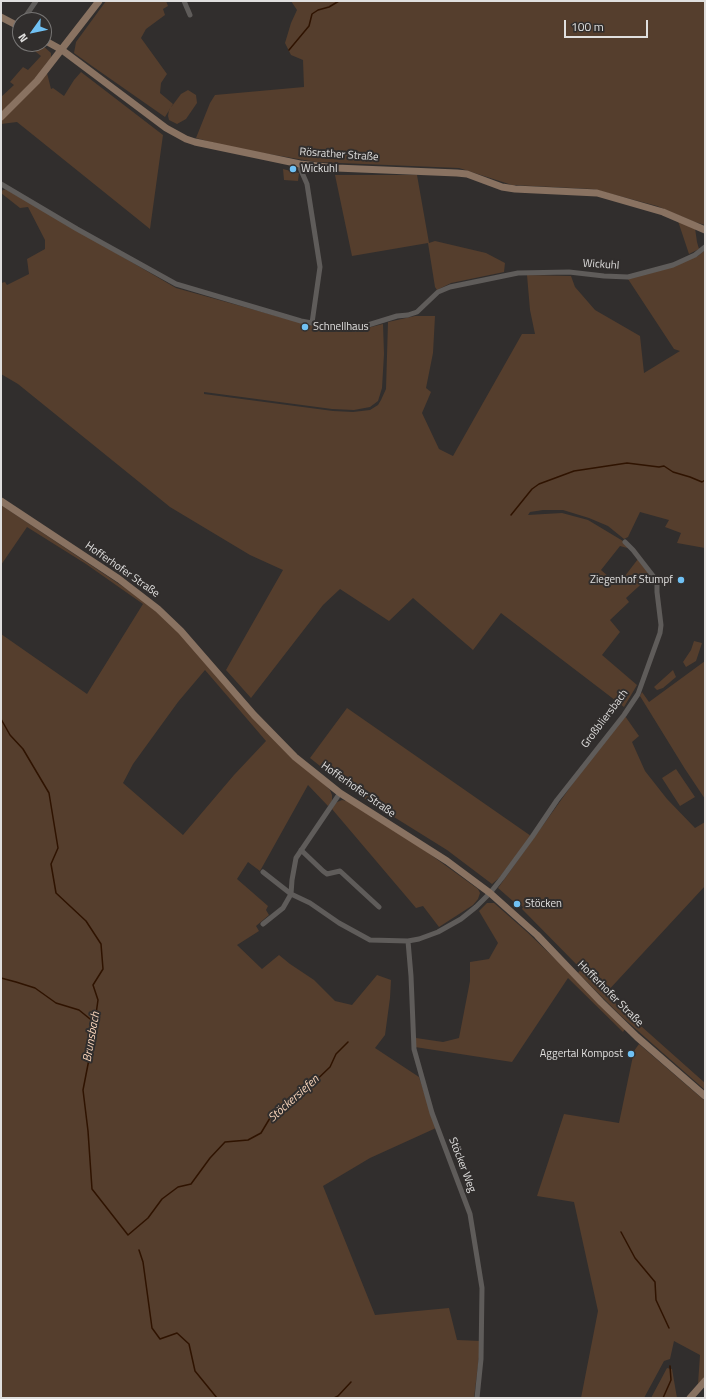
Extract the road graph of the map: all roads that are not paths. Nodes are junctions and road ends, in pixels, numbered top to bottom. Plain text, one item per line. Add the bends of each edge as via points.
1 (36, 1) edge
2 (99, 1) edge
3 (184, 1) edge
4 (28, 12) edge
5 (190, 15) dead end
6 (1, 17) edge
7 (12, 21) edge
8 (52, 44) edge
9 (62, 50) junction
10 (1, 117) edge
11 (300, 164) junction
12 (1, 184) edge
13 (705, 230) edge
14 (705, 247) edge
15 (312, 323) junction
16 (1, 500) edge
17 (625, 542) dead end
18 (340, 793) junction
19 (301, 850) junction
20 (263, 872) dead end
21 (490, 893) junction
22 (291, 894) junction
23 (378, 907) dead end
24 (263, 924) dead end
25 (408, 941) junction
26 (705, 1096) edge
27 (705, 1381) edge
28 (477, 1398) edge
29 (690, 1398) edge

1 - 4 street
2 - 9 street
3 - 5 street
6 - 7 street
8 - 9 street, Rösrather Straße
9 - 10 street via 37,81
9 - 11 street, Rösrather Straße via 150,117 186,139
11 - 13 street, Rösrather Straße via 457,173 515,189 597,193 663,212
11 - 15 street via 307,184 320,267
12 - 15 street, Wickuhl via 176,284
14 - 15 street, Wickuhl via 695,255 673,265 628,277 569,272 518,273 447,287 417,312 355,329
16 - 18 street, Hofferhofer Straße via 119,579 158,609 190,641 273,736
17 - 21 street, Großbliersbach via 657,581 661,625 638,694 564,790
18 - 19 street
18 - 21 street, Hofferhofer Straße via 447,861
19 - 22 street via 293,869
19 - 23 street via 327,874 340,871
20 - 22 street
21 - 25 street via 460,919 438,932
21 - 26 street, Hofferhofer Straße via 537,935 632,1032
22 - 24 street via 283,908
22 - 25 street via 370,940
25 - 28 street, Stöcker Weg via 414,1049 432,1113 470,1214 481,1281 483,1301
27 - 29 street

